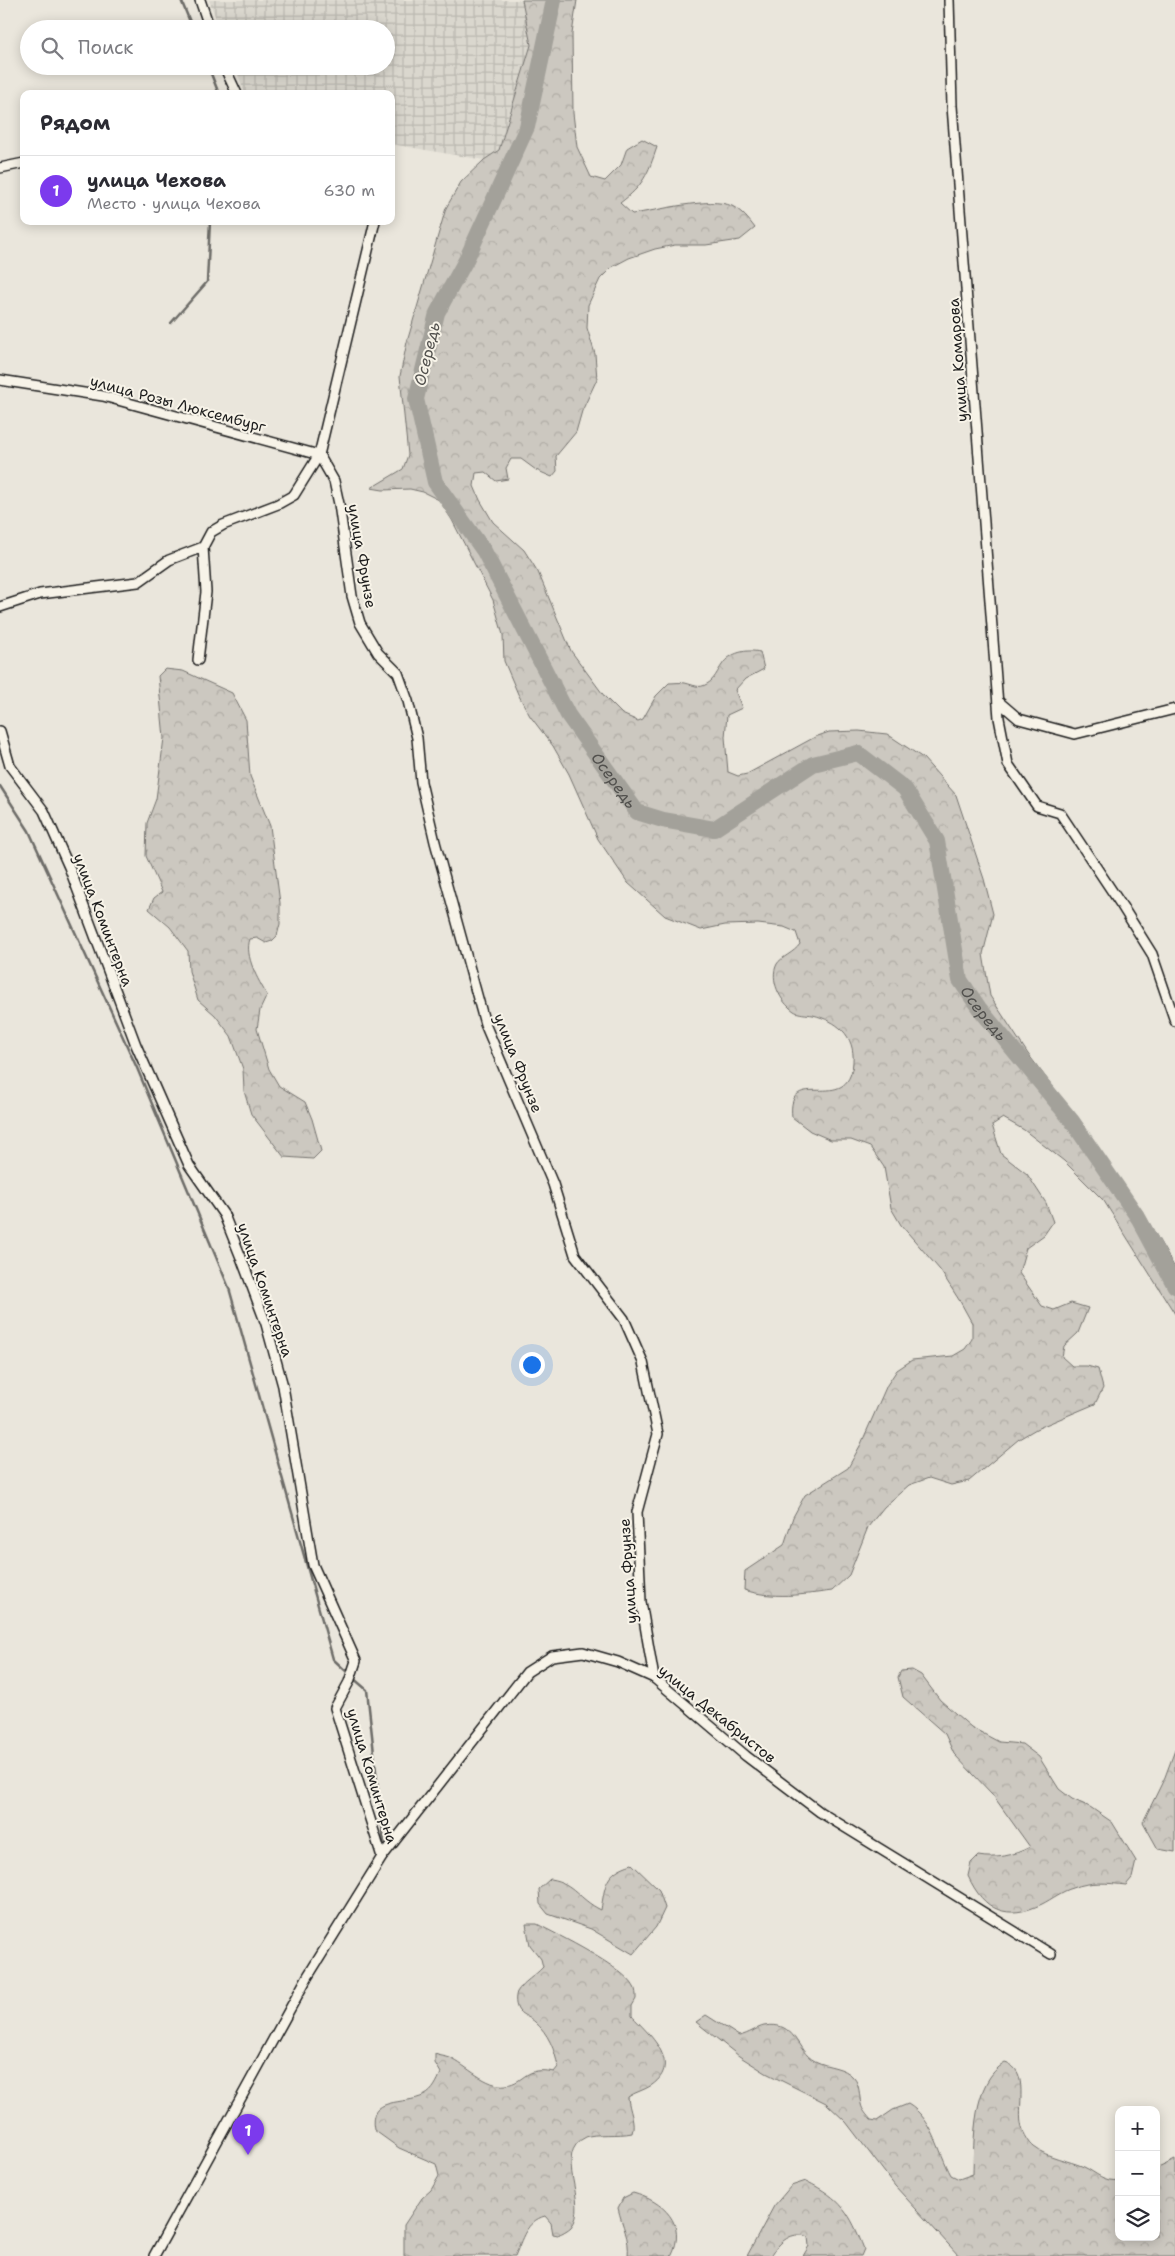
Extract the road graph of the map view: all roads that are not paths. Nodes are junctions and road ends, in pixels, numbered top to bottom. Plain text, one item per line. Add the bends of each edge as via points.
1 (200, 0) edge
2 (949, 0) edge
3 (207, 20) edge
4 (228, 75) edge
5 (235, 90) edge
6 (20, 164) edge
7 (0, 168) edge
8 (374, 225) edge
9 (0, 380) edge
10 (319, 455) junction
11 (203, 547) junction
12 (0, 607) edge
13 (198, 660) dead end
14 (998, 701) junction
15 (1175, 709) edge
16 (0, 731) edge
17 (1175, 1021) edge
18 (654, 1678) junction
19 (382, 1857) junction
20 (1051, 1954) dead end
21 (154, 2256) edge

1 - 3 street
2 - 14 street, улица Комарова via 952,106
4 - 5 street
6 - 7 street
8 - 10 street
9 - 10 street, улица Розы Люксембург via 103,396
10 - 11 street via 294,495 223,525 211,532
10 - 18 street, улица Фрунзе via 334,481 352,596 360,623 378,653 398,673 408,700 434,842 485,1024 553,1184 575,1255 624,1319 643,1362 658,1434 637,1512 641,1602
11 - 12 street via 169,560 138,582 40,594
11 - 13 street via 206,592
14 - 15 street via 1019,719 1075,734
14 - 17 street, улица Комарова via 1008,764 1037,806 1060,813 1122,906 1152,954
16 - 19 street, улица Коминтерна via 10,766 44,811 69,867 136,1045 189,1165 224,1215 254,1290 283,1386 313,1565 356,1661 335,1708
18 - 19 street, улица Декабристов via 618,1662 583,1652 552,1656 527,1672
18 - 20 street, улица Декабристов via 746,1756 820,1812
19 - 21 street, улица Декабристов via 308,1976

